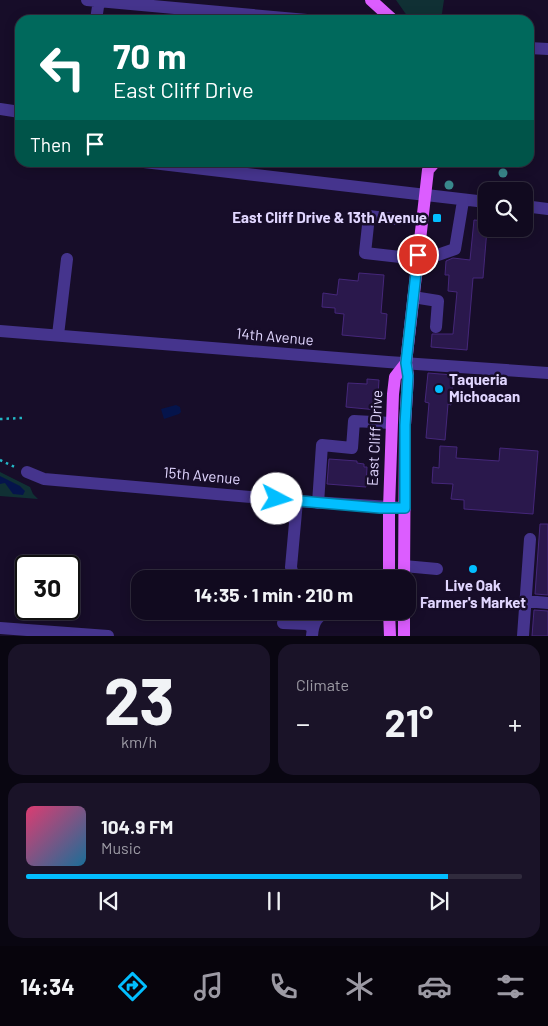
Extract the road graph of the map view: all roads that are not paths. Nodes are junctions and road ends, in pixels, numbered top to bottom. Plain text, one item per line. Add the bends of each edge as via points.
1 (95, 0) edge
2 (372, 0) edge
3 (383, 0) edge
4 (96, 15) edge
5 (254, 15) edge
6 (388, 15) edge
7 (390, 15) edge
8 (534, 49) edge
9 (548, 50) edge
10 (0, 109) edge
11 (15, 111) edge
12 (187, 167) edge
13 (428, 167) edge
14 (425, 195) junction
15 (463, 201) junction
16 (478, 202) edge
17 (533, 208) edge
18 (548, 210) edge
19 (393, 219) dead end
20 (418, 257) junction
21 (67, 259) dead end
22 (413, 297) junction
23 (436, 327) dead end
24 (0, 331) edge
25 (58, 335) junction
26 (406, 363) junction
27 (548, 373) edge
28 (391, 423) junction
29 (27, 472) road end
30 (297, 501) junction
31 (318, 503) junction
32 (389, 508) junction
33 (405, 508) junction
34 (530, 539) dead end
35 (437, 569) dead end
36 (291, 570) edge
37 (389, 570) edge
38 (404, 570) edge
39 (416, 571) edge
40 (526, 601) junction
41 (548, 603) edge
42 (389, 620) edge
43 (404, 620) edge
44 (283, 622) dead end
45 (0, 628) edge
46 (313, 628) edge
47 (108, 636) edge
48 (390, 636) edge
49 (404, 636) edge
50 (523, 636) edge

1 - 4 street
1 - 5 street
2 - 6 main road
3 - 7 main road
8 - 9 street
10 - 11 street
12 - 14 street
13 - 14 main road, East Cliff Drive
14 - 15 street
14 - 20 main road, East Cliff Drive
15 - 16 street
15 - 20 street via 455,249 432,257
17 - 18 street
19 - 20 street via 368,216 364,253
20 - 22 main road, East Cliff Drive
21 - 25 street
22 - 23 street via 438,301
22 - 26 main road, East Cliff Drive
24 - 25 street, 14th Avenue
25 - 26 street, 14th Avenue
26 - 27 street, 14th Avenue
26 - 28 main road, East Cliff Drive via 395,377
26 - 33 main road, East Cliff Drive
28 - 31 street via 354,421 352,448 322,445
28 - 32 main road, East Cliff Drive
29 - 30 street, 15th Avenue via 44,479
30 - 31 street, 15th Avenue
30 - 36 street
31 - 32 street, 15th Avenue
32 - 33 street, 15th Avenue
32 - 37 main road, East Cliff Drive
33 - 38 main road, East Cliff Drive
34 - 40 street
35 - 39 street
40 - 41 street
40 - 50 street
42 - 48 main road
43 - 49 main road
44 - 46 street via 307,624
45 - 47 street

